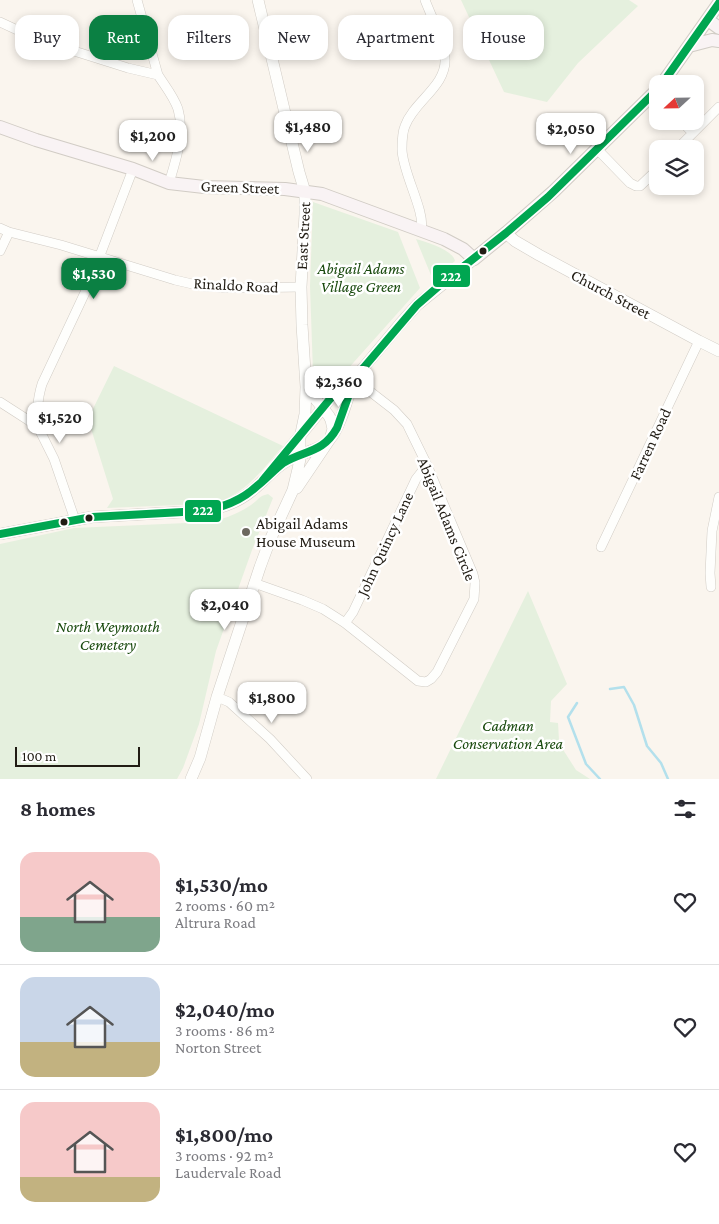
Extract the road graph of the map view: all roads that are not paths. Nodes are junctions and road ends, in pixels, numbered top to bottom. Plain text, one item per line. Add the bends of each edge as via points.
1 (137, 0) edge
2 (258, 0) edge
3 (425, 0) edge
4 (719, 2) edge
5 (709, 18) junction
6 (0, 22) edge
7 (719, 28) edge
8 (719, 41) edge
9 (690, 46) junction
10 (158, 75) junction
11 (669, 75) edge
12 (649, 101) edge
13 (719, 107) edge
14 (0, 127) edge
15 (690, 130) edge
16 (693, 133) junction
17 (686, 140) edge
18 (598, 149) junction
19 (133, 169) junction
20 (649, 178) edge
21 (169, 183) junction
22 (304, 192) junction
23 (0, 228) edge
24 (421, 230) junction
25 (9, 232) junction
26 (506, 233) junction
27 (0, 251) edge
28 (99, 258) junction
29 (474, 259) junction
30 (301, 288) junction
31 (698, 341) junction
32 (719, 351) edge
33 (354, 379) junction
34 (306, 387) junction
35 (0, 402) edge
36 (322, 408) junction
37 (39, 429) junction
38 (301, 434) junction
39 (330, 439) junction
40 (300, 454) junction
41 (427, 466) junction
42 (263, 480) junction
43 (290, 497) junction
44 (719, 497) edge
45 (75, 520) junction
46 (0, 534) edge
47 (601, 548) dead end
48 (254, 583) junction
49 (711, 587) dead end
50 (345, 623) junction
51 (217, 697) junction
52 (191, 779) edge
53 (307, 779) edge

1 - 10 street
2 - 22 street, East Street
3 - 24 street via 445,56 441,77 418,104 403,134 403,158 421,216
4 - 5 main road
5 - 7 main road
5 - 9 main road
6 - 10 street via 28,35
8 - 9 main road
9 - 11 main road
10 - 21 street via 172,96 180,125 178,154
12 - 18 main road
13 - 16 street
14 - 19 main road, Green Street
15 - 16 street
16 - 17 street
18 - 20 street via 630,183 640,186
18 - 26 main road
19 - 21 main road, Green Street
19 - 28 street
21 - 22 main road, Green Street
22 - 24 main road, Green Street via 322,194
22 - 30 street, East Street
23 - 25 street, Rinaldo Road
24 - 29 main road, Green Street via 466,250
25 - 27 street
25 - 28 street, Rinaldo Road
26 - 29 main road
26 - 31 street, Church Street via 522,246
28 - 30 street, Rinaldo Road via 202,286
28 - 37 street via 42,384 37,412
29 - 33 street via 417,305
30 - 34 street, East Street
31 - 32 street, Church Street
31 - 47 street, Farren Road
33 - 36 street via 338,390
33 - 39 street
33 - 41 street, Abigail Adams Circle via 407,424
34 - 36 street
34 - 38 street, East Street
35 - 37 street
36 - 38 street
36 - 39 street via 332,425
37 - 45 street via 54,459
38 - 40 street, East Street
38 - 42 street
39 - 40 street via 319,448
39 - 43 street
40 - 42 street
40 - 43 street, East Street
41 - 50 street, John Quincy Lane via 416,479
41 - 50 street, Abigail Adams Circle via 475,584 474,599 437,672 426,682 418,681
42 - 45 street via 240,499 212,509
43 - 48 street
44 - 49 street via 712,531
45 - 46 street
48 - 50 street, Abigail Adams Circle via 323,608
48 - 51 street
51 - 52 street
51 - 53 street via 226,700 270,739

